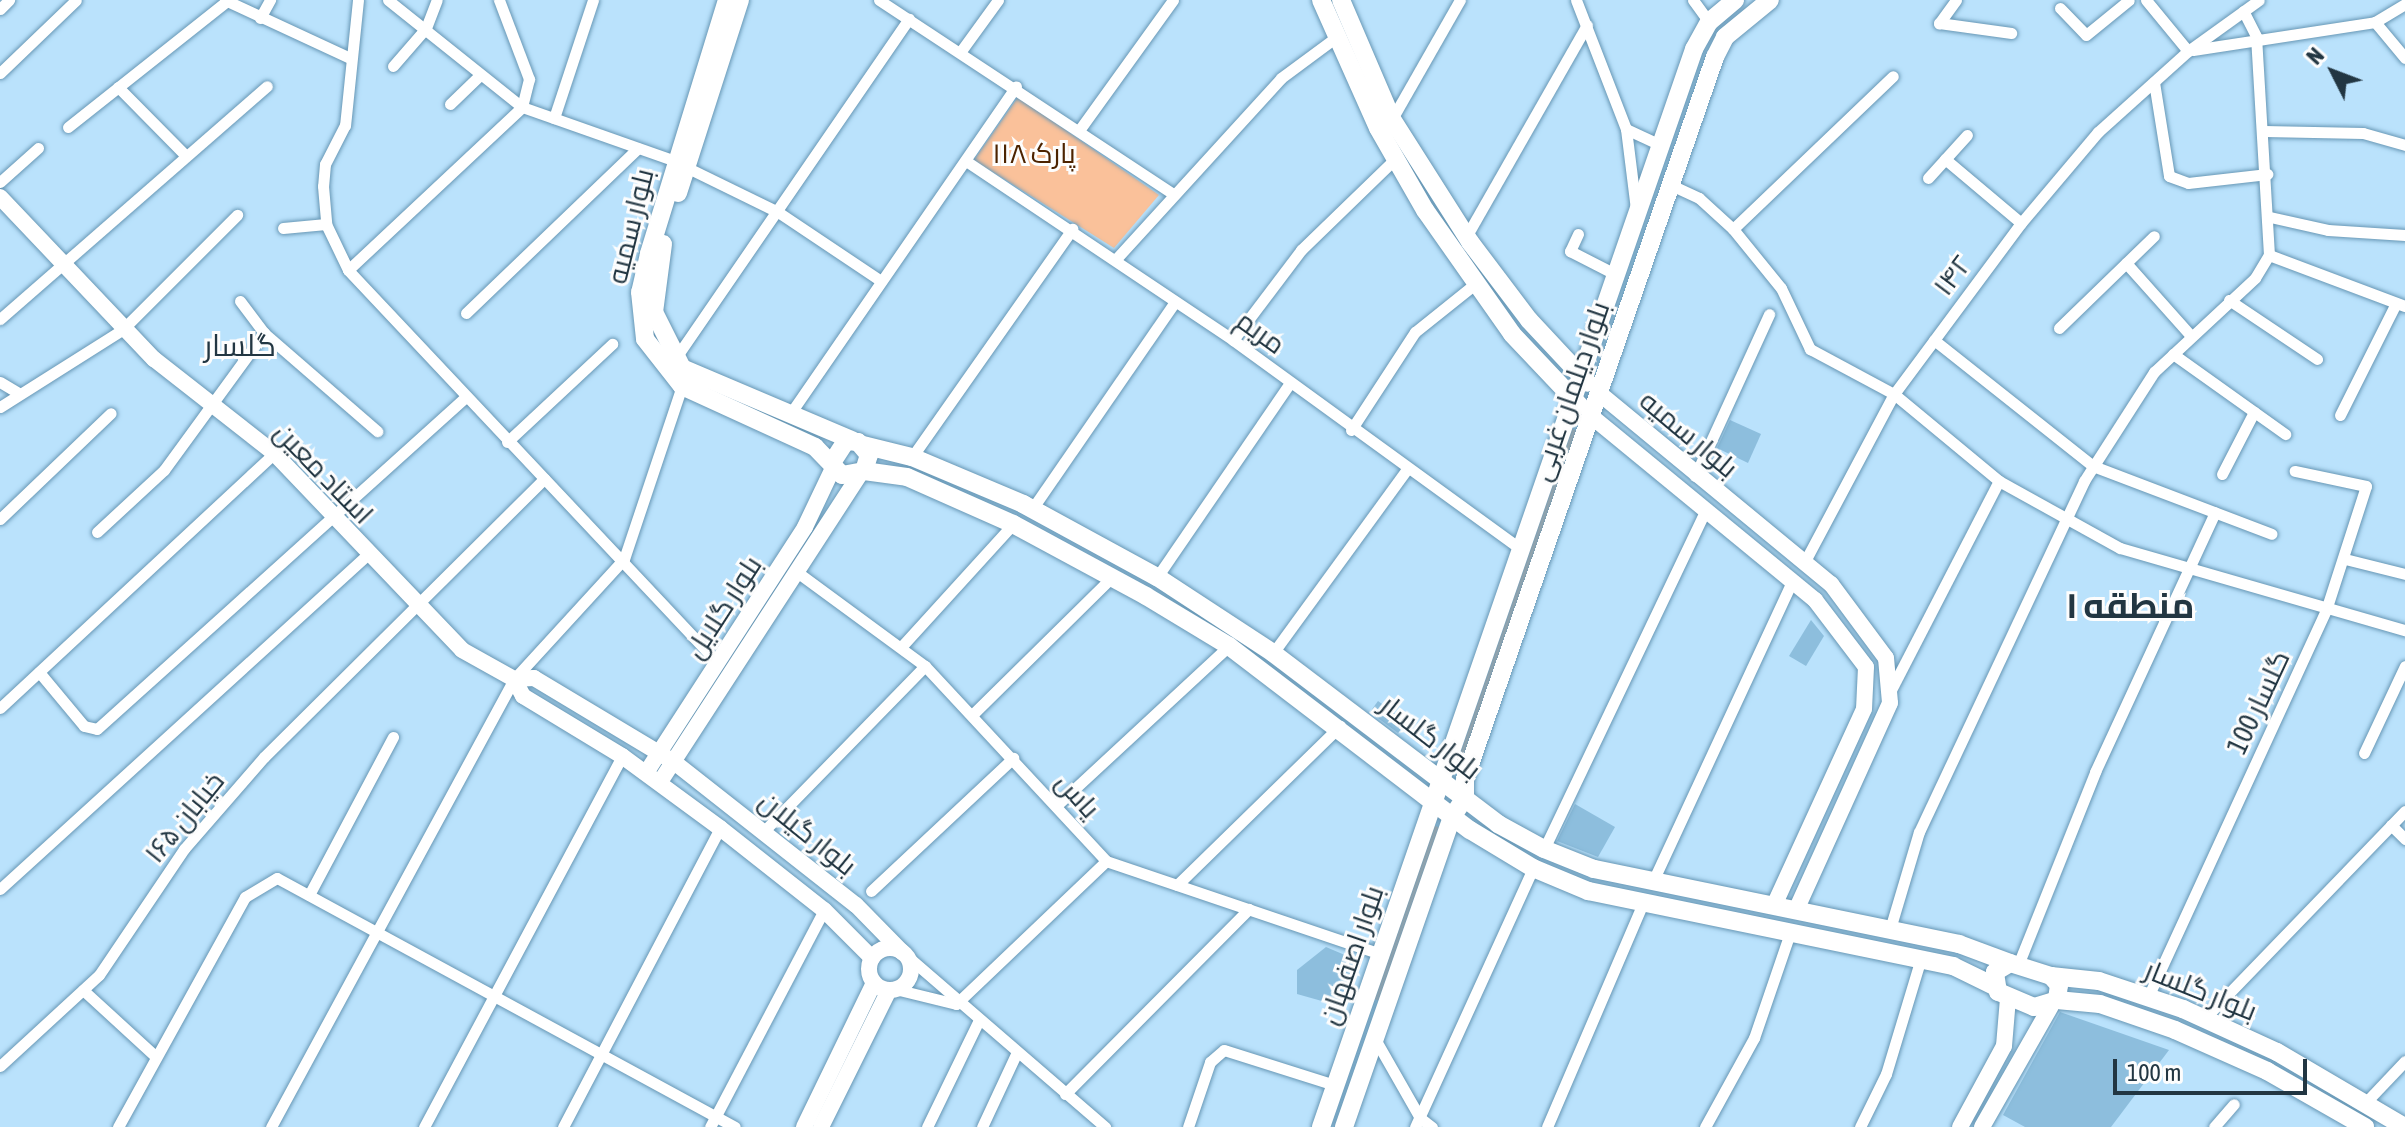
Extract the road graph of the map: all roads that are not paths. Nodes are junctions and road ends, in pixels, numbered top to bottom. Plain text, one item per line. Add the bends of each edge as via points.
1 (9, 0) edge
2 (76, 0) edge
3 (270, 0) edge
4 (358, 0) edge
5 (388, 0) edge
6 (437, 0) edge
7 (499, 0) edge
8 (593, 0) edge
9 (740, 0) edge
10 (879, 0) edge
11 (998, 0) edge
12 (1173, 0) edge
13 (1321, 0) edge
14 (1341, 0) edge
15 (1460, 0) edge
16 (1576, 0) edge
17 (1693, 0) edge
18 (1735, 0) edge
19 (1770, 0) edge
20 (1956, 0) edge
21 (2129, 0) edge
22 (2146, 0) edge
23 (2259, 0) edge
24 (226, 1) edge
25 (2405, 4) edge
26 (2060, 8) dead end
27 (0, 9) edge
28 (2243, 11) junction
29 (727, 12) edge
30 (260, 18) junction
31 (909, 19) junction
32 (1709, 22) junction
33 (2375, 22) junction
34 (1587, 25) junction
35 (426, 28) junction
36 (2011, 33) dead end
37 (2256, 36) junction
38 (1335, 38) junction
39 (961, 51) junction
40 (2188, 51) junction
41 (348, 57) junction
42 (2405, 58) edge
43 (393, 66) dead end
44 (0, 73) edge
45 (479, 76) junction
46 (1893, 76) dead end
47 (2154, 82) junction
48 (267, 86) dead end
49 (1016, 86) junction
50 (118, 87) junction
51 (450, 104) dead end
52 (522, 107) junction
53 (554, 118) junction
54 (1392, 119) junction
55 (68, 127) dead end
56 (1080, 129) junction
57 (1626, 129) junction
58 (2264, 131) junction
59 (1967, 135) dead end
60 (1660, 145) junction
61 (2405, 145) edge
62 (38, 148) dead end
63 (638, 148) junction
64 (1403, 153) junction
65 (184, 154) junction
66 (1945, 159) junction
67 (966, 161) junction
68 (681, 164) junction
69 (2267, 174) junction
70 (1928, 178) dead end
71 (0, 182) edge
72 (1671, 185) junction
73 (1173, 194) junction
74 (1, 199) edge
75 (1636, 210) junction
76 (778, 212) junction
77 (237, 215) dead end
78 (2270, 217) junction
79 (1660, 218) junction
80 (2021, 223) junction
81 (326, 224) junction
82 (283, 228) dead end
83 (1072, 229) junction
84 (1733, 229) junction
85 (1578, 234) dead end
86 (2405, 235) edge
87 (2154, 236) dead end
88 (1466, 237) junction
89 (2269, 255) junction
90 (1116, 259) junction
91 (2126, 263) junction
92 (64, 266) junction
93 (348, 270) junction
94 (1615, 274) junction
95 (881, 281) junction
96 (1475, 284) junction
97 (2229, 300) junction
98 (240, 301) dead end
99 (1175, 302) junction
100 (2400, 304) edge
101 (466, 313) dead end
102 (1769, 314) dead end
103 (0, 319) edge
104 (2059, 328) dead end
105 (122, 330) junction
106 (264, 333) junction
107 (2191, 336) junction
108 (1233, 340) junction
109 (1934, 340) junction
110 (612, 344) dead end
111 (2173, 354) junction
112 (674, 359) junction
113 (2317, 359) dead end
114 (1581, 376) junction
115 (0, 382) edge
116 (1290, 383) junction
117 (682, 386) junction
118 (18, 393) junction
119 (1599, 393) junction
120 (1894, 394) junction
121 (464, 399) junction
122 (1573, 400) junction
123 (0, 407) edge
124 (212, 407) junction
125 (2254, 412) junction
126 (111, 413) dead end
127 (790, 414) junction
128 (2340, 415) dead end
129 (1591, 416) junction
130 (1351, 430) junction
131 (377, 431) dead end
132 (2285, 434) dead end
133 (507, 442) junction
134 (857, 442) junction
135 (274, 453) junction
136 (912, 457) junction
137 (834, 463) junction
138 (2093, 466) junction
139 (1407, 469) junction
140 (2295, 471) dead end
141 (862, 473) junction
142 (2222, 474) dead end
143 (1695, 476) junction
144 (544, 479) junction
145 (1999, 481) junction
146 (1718, 496) junction
147 (1032, 509) junction
148 (2215, 512) junction
149 (1704, 514) junction
150 (335, 517) junction
151 (0, 519) edge
152 (2065, 519) junction
153 (1013, 524) junction
154 (97, 532) dead end
155 (2272, 534) dead end
156 (1521, 549) junction
157 (367, 555) junction
158 (624, 559) junction
159 (2345, 559) junction
160 (1804, 563) junction
161 (2192, 567) junction
162 (797, 572) junction
163 (2405, 574) edge
164 (1112, 577) junction
165 (1157, 577) junction
166 (1792, 582) junction
167 (415, 606) junction
168 (2326, 610) junction
169 (2405, 630) edge
170 (902, 646) junction
171 (1229, 646) junction
172 (1273, 653) junction
173 (717, 662) junction
174 (925, 666) junction
175 (2405, 666) edge
176 (39, 672) junction
177 (514, 679) junction
178 (1892, 688) junction
179 (0, 708) edge
180 (973, 714) junction
181 (1340, 726) junction
182 (393, 737) dead end
183 (2364, 753) dead end
184 (622, 756) junction
185 (667, 757) junction
186 (1013, 758) junction
187 (653, 778) junction
188 (1441, 781) junction
189 (1465, 798) junction
190 (1433, 802) junction
191 (1056, 806) junction
192 (2405, 811) edge
193 (1452, 817) junction
194 (2391, 825) junction
195 (720, 828) junction
196 (763, 832) junction
197 (2405, 839) edge
198 (1544, 849) junction
199 (1106, 861) junction
200 (1533, 868) junction
201 (1653, 881) junction
202 (1177, 885) junction
203 (0, 889) edge
204 (871, 891) dead end
205 (309, 895) junction
206 (1644, 901) junction
207 (1775, 903) junction
208 (1797, 908) junction
209 (1249, 909) junction
210 (824, 910) junction
211 (1769, 924) junction
212 (1890, 929) junction
213 (1791, 930) junction
214 (377, 933) junction
215 (1381, 954) junction
216 (905, 955) junction
217 (872, 958) junction
218 (1921, 958) junction
219 (2014, 964) junction
220 (2051, 976) junction
221 (886, 987) junction
222 (83, 990) junction
223 (2001, 992) junction
224 (2148, 997) junction
225 (494, 999) junction
226 (2054, 1003) junction
227 (956, 1004) junction
228 (2204, 1019) junction
229 (978, 1022) junction
230 (1375, 1039) junction
231 (1016, 1054) junction
232 (156, 1057) junction
233 (600, 1057) junction
234 (2405, 1061) edge
235 (0, 1066) edge
236 (1335, 1085) junction
237 (1065, 1094) junction
238 (2367, 1101) junction
239 (2234, 1104) dead end
240 (713, 1122) edge
241 (1417, 1123) edge
242 (2357, 1125) edge
243 (118, 1127) edge
244 (271, 1127) edge
245 (424, 1127) edge
246 (563, 1127) edge
247 (735, 1127) edge
248 (804, 1127) edge
249 (821, 1127) edge
250 (927, 1127) edge
251 (982, 1127) edge
252 (1105, 1127) edge
253 (1188, 1127) edge
254 (1321, 1127) edge
255 (1344, 1127) edge
256 (1432, 1127) edge
257 (1547, 1127) edge
258 (1705, 1127) edge
259 (1860, 1127) edge
260 (1960, 1127) edge
261 (1982, 1127) edge
262 (2214, 1127) edge
263 (2405, 1127) edge

1 - 27 street
2 - 44 street
3 - 30 street
4 - 41 street
5 - 35 street
6 - 35 street
7 - 52 street via 529,79
8 - 53 street
9 - 29 main road, بلوار سمیه
10 - 31 street
11 - 39 street
12 - 56 street
13 - 38 main road, بلوار سمیه
14 - 54 main road, بلوار سمیه
15 - 54 street
16 - 34 street
17 - 32 street
18 - 32 main road, بلوار دیلمان غربی
19 - 72 main road, بلوار دیلمان غربی via 1719,46
20 - 36 street via 1939,23
21 - 26 street via 2086,35
22 - 40 street
23 - 28 street, ۱۴۲
24 - 30 street
24 - 50 street
25 - 33 street
28 - 37 street
28 - 40 street, ۱۴۲
29 - 68 main road, بلوار سمیه
30 - 41 street
31 - 39 street
31 - 76 street
32 - 60 main road, بلوار دیلمان غربی
33 - 37 street
33 - 42 street
34 - 57 street
34 - 88 street
35 - 43 street
35 - 45 street
37 - 40 street
37 - 58 street
38 - 64 main road, بلوار سمیه
38 - 73 street via 1281,78
39 - 49 street
40 - 47 street, ۱۴۲
41 - 81 street via 345,125 325,164
45 - 51 street
45 - 52 street
46 - 84 street
47 - 69 street via 2165,168 2178,181
47 - 80 street, ۱۴۲ via 2098,132
48 - 65 street
49 - 56 street
49 - 67 street
50 - 55 street
50 - 65 street
52 - 53 street
52 - 93 street
53 - 63 street
54 - 64 main road, بلوار سمیه
56 - 73 street
57 - 60 street
57 - 75 street
58 - 61 street via 2363,133
58 - 69 street
59 - 66 street
60 - 75 main road, بلوار دیلمان غربی
62 - 71 street
63 - 68 street
63 - 101 street
64 - 88 main road, بلوار سمیه
64 - 96 main road, بلوار سمیه
64 - 108 street via 1301,250
65 - 92 street
66 - 70 street
66 - 80 street
67 - 83 street, مریم
67 - 95 street
68 - 76 street
68 - 112 main road, بلوار سمیه via 653,300
68 - 117 main road, بلوار سمیه via 646,266 640,316 655,359
69 - 78 street
72 - 79 main road, بلوار دیلمان غربی
72 - 84 street via 1699,198
73 - 90 street
74 - 92 main road, استاد معین
75 - 79 main road
75 - 94 main road, بلوار دیلمان غربی
76 - 95 street
76 - 112 street
77 - 105 street
78 - 86 street via 2328,230
78 - 89 street
79 - 119 main road, بلوار دیلمان غربی
80 - 109 street, ۱۴۲
81 - 82 street
81 - 93 street
83 - 90 street, مریم
83 - 136 street
84 - 120 street via 1781,288 1810,349
85 - 94 street via 1570,251
87 - 91 street
88 - 114 main road, بلوار سمیه via 1529,320
89 - 97 street
89 - 100 street
90 - 99 street, مریم
91 - 104 street
91 - 107 street
92 - 103 street
92 - 105 main road, استاد معین
93 - 121 street
94 - 114 main road, بلوار دیلمان غربی
95 - 127 street
96 - 122 main road, بلوار سمیه
96 - 130 street via 1415,332
97 - 107 street
97 - 113 street
98 - 106 street
99 - 108 street, مریم
99 - 147 street
100 - 128 street
102 - 143 street
105 - 118 street
105 - 124 main road, استاد معین
106 - 124 street
106 - 131 street
107 - 111 street
108 - 116 street, مریم
109 - 120 street, ۱۴۲
109 - 138 street
110 - 133 street
111 - 125 street
111 - 138 street
112 - 127 main road via 698,378
114 - 119 main road, بلوار سمیه
114 - 122 main road, بلوار دیلمان غربی
115 - 118 street
116 - 130 street, مریم
116 - 165 street
117 - 137 main road, بلوار سمیه via 800,439
117 - 158 street
118 - 123 street
119 - 129 main road, بلوار دیلمان غربی
119 - 143 main road, بلوار سمیه
120 - 145 street
120 - 160 street, ۱۴۲
121 - 133 street
121 - 150 street
122 - 129 main road, بلوار سمیه
122 - 156 main road, بلوار دیلمان غربی
124 - 135 main road, استاد معین
124 - 154 street via 164,470
125 - 132 street
125 - 142 street
126 - 151 street
127 - 134 main road
129 - 149 main road, بلوار سمیه
129 - 189 main road, بلوار دیلمان غربی via 1465,779
130 - 139 street, مریم
133 - 144 street
134 - 136 main road, بلوار گلسار
134 - 137 main road via 836,449
134 - 141 main road via 869,455
135 - 150 main road, استاد معین
135 - 176 street
136 - 147 main road, بلوار گلسار
137 - 141 main road via 842,475
137 - 173 main road, بلوار گلایل via 821,502
138 - 148 street
138 - 152 street
139 - 156 street, مریم
139 - 172 street
140 - 159 street, گلسار 100 via 2366,486
141 - 153 main road, بلوار گلسار via 907,477
141 - 162 main road, بلوار گلایل
143 - 146 main road, بلوار سمیه
144 - 158 street
144 - 167 street, خیابان ۱۶۵
145 - 152 street
145 - 178 street
146 - 149 main road
146 - 160 main road, بلوار سمیه
147 - 165 main road, بلوار گلسار
148 - 155 street
148 - 161 street
149 - 166 main road, بلوار سمیه
149 - 198 street
150 - 157 main road, استاد معین
150 - 176 street via 92,730
152 - 161 street via 2120,548
152 - 212 street via 1913,845
153 - 164 main road, بلوار گلسار
153 - 170 street
156 - 188 main road, بلوار دیلمان غربی
157 - 167 main road, استاد معین
157 - 203 street
158 - 173 street
158 - 177 street
159 - 163 street
159 - 168 street, گلسار 100
160 - 166 main road
160 - 178 main road, بلوار سمیه via 1831,584 1879,645
161 - 168 street
161 - 219 street via 2095,772
162 - 170 street, یاس
162 - 185 main road, بلوار گلایل
164 - 171 main road, بلوار گلسار
164 - 180 street
165 - 172 main road, بلوار گلسار
166 - 201 street
166 - 207 main road, بلوار سمیه via 1839,627 1866,667 1870,687
167 - 177 main road, استاد معین via 462,650
167 - 222 street, خیابان ۱۶۵ via 264,757 184,849
168 - 169 street
168 - 224 street, گلسار 100
170 - 174 street, یاس
171 - 181 main road, بلوار گلسار
171 - 191 street
172 - 188 main road, بلوار گلسار
173 - 185 main road, بلوار گلایل
174 - 180 street, یاس
174 - 196 street
175 - 183 street
176 - 179 street
177 - 184 main road, استاد معین via 523,696
177 - 185 main road, استاد معین via 534,678
177 - 214 street
178 - 208 main road
180 - 186 street, یاس
181 - 190 main road, بلوار گلسار
181 - 202 street
182 - 205 street
184 - 187 main road, استاد معین
184 - 225 street
185 - 187 main road, بلوار گلایل
185 - 196 main road, بلوار گیلان
186 - 191 street, یاس
186 - 204 street
187 - 195 main road, بلوار گیلان
188 - 189 main road, بلوار گلسار
188 - 190 main road, بلوار دیلمان غربی
189 - 193 main road, بلوار دیلمان غربی
189 - 198 main road, بلوار گلسار
190 - 193 main road, بلوار گلسار
190 - 215 main road, بلوار اصفهان
191 - 199 street, یاس
192 - 194 street
193 - 200 main road, بلوار گلسار
193 - 230 main road, بلوار اصفهان
194 - 197 street
194 - 228 street
195 - 210 main road, بلوار گیلان
195 - 233 street
196 - 216 main road, بلوار گیلان via 856,905
198 - 201 main road, بلوار گلسار via 1594,869
199 - 202 street, یاس
199 - 227 street
200 - 206 main road, بلوار گلسار via 1588,891
200 - 241 street
201 - 207 main road, بلوار گلسار
202 - 209 street, یاس
205 - 214 street
205 - 232 street via 277,878 245,897
206 - 211 main road, بلوار گلسار
206 - 257 street
207 - 208 main road, بلوار گلسار
207 - 211 main road
208 - 212 main road, بلوار گلسار
208 - 213 main road
209 - 215 street, یاس
209 - 237 street
210 - 217 main road, بلوار گیلان
210 - 240 street
211 - 213 main road, بلوار گلسار
212 - 219 main road, بلوار گلسار
213 - 218 main road, بلوار گلسار
213 - 258 street via 1754,1038
214 - 225 street
214 - 244 street
215 - 236 main road, بلوار اصفهان
216 - 217 main road via 883,949
216 - 221 main road via 909,976
216 - 227 street
217 - 221 main road
218 - 223 main road, بلوار گلسار
218 - 259 street via 1886,1074
219 - 220 main road, بلوار گلسار
219 - 223 main road via 1995,972
220 - 224 main road, بلوار گلسار via 2099,981
220 - 226 main road via 2059,985
221 - 227 street
221 - 248 main road
221 - 249 main road
222 - 232 street
222 - 235 street, خیابان ۱۶۵
223 - 226 main road, بلوار گلسار
223 - 260 main road via 2004,1046
224 - 228 main road, بلوار گلسار
225 - 233 street
225 - 245 street
226 - 242 main road, بلوار گلسار via 2100,1004 2175,1030
226 - 261 main road
227 - 229 street
228 - 238 main road, بلوار گلسار
229 - 231 street
229 - 250 street
230 - 241 street
230 - 255 main road, بلوار اصفهان
231 - 237 street
231 - 251 street
232 - 243 street
233 - 240 street
233 - 246 street
234 - 238 street
236 - 253 street via 1224,1050 1210,1062
236 - 254 main road, بلوار اصفهان
237 - 252 street
238 - 263 main road, بلوار گلسار
239 - 262 street
240 - 247 street
241 - 256 street

